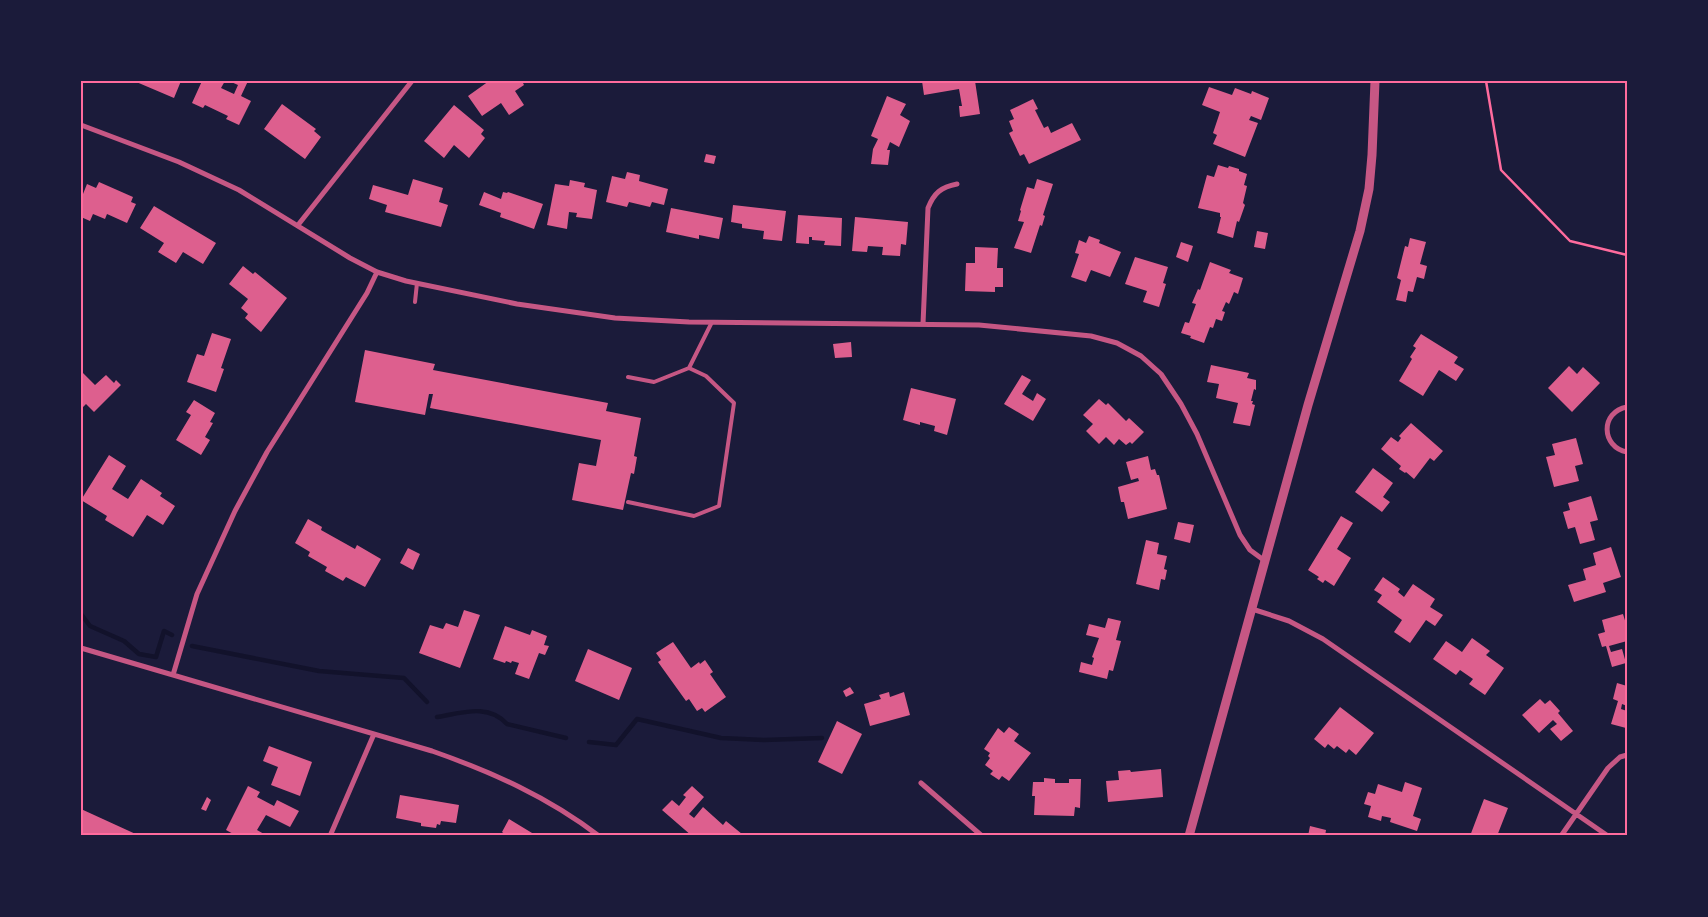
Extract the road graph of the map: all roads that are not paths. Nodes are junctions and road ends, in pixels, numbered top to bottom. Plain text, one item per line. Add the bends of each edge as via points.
1 (412, 81) edge
2 (1374, 81) edge
3 (81, 125) edge
4 (957, 184) dead end
5 (298, 225) junction
6 (377, 272) junction
7 (417, 283) junction
8 (415, 302) dead end
9 (712, 322) junction
10 (923, 324) junction
11 (688, 368) junction
12 (628, 378) dead end
13 (1627, 407) edge
14 (1627, 452) edge
15 (628, 502) dead end
16 (1265, 561) junction
17 (1252, 609) junction
18 (81, 648) edge
19 (173, 675) junction
20 (374, 734) junction
21 (1627, 754) edge
22 (921, 783) dead end
23 (1578, 814) junction
24 (330, 836) edge
25 (599, 836) edge
26 (982, 836) edge
27 (1189, 836) edge
28 (1561, 836) edge
29 (1608, 836) edge

1 - 5 street
2 - 16 street via 1369,189 1360,232
3 - 5 street via 179,162 239,190
4 - 10 street via 937,192 928,208
5 - 6 street
6 - 7 street
6 - 19 street via 267,452 235,511 197,594
7 - 8 lane
7 - 9 street via 565,312 615,318
9 - 10 street
9 - 11 lane
10 - 16 street via 979,325 1091,336 1117,343 1141,356 1161,374 1182,404 1240,535 1250,550
11 - 12 lane via 654,382
11 - 15 lane via 706,376 734,403 719,506 694,516
13 - 14 street via 1612,415 1607,432 1614,446
16 - 17 street
17 - 23 street via 1323,639
17 - 27 street
18 - 19 street
19 - 20 street
20 - 24 street
20 - 25 street via 487,771 560,809
21 - 23 street via 1608,768
22 - 26 street
23 - 28 street
23 - 29 street

